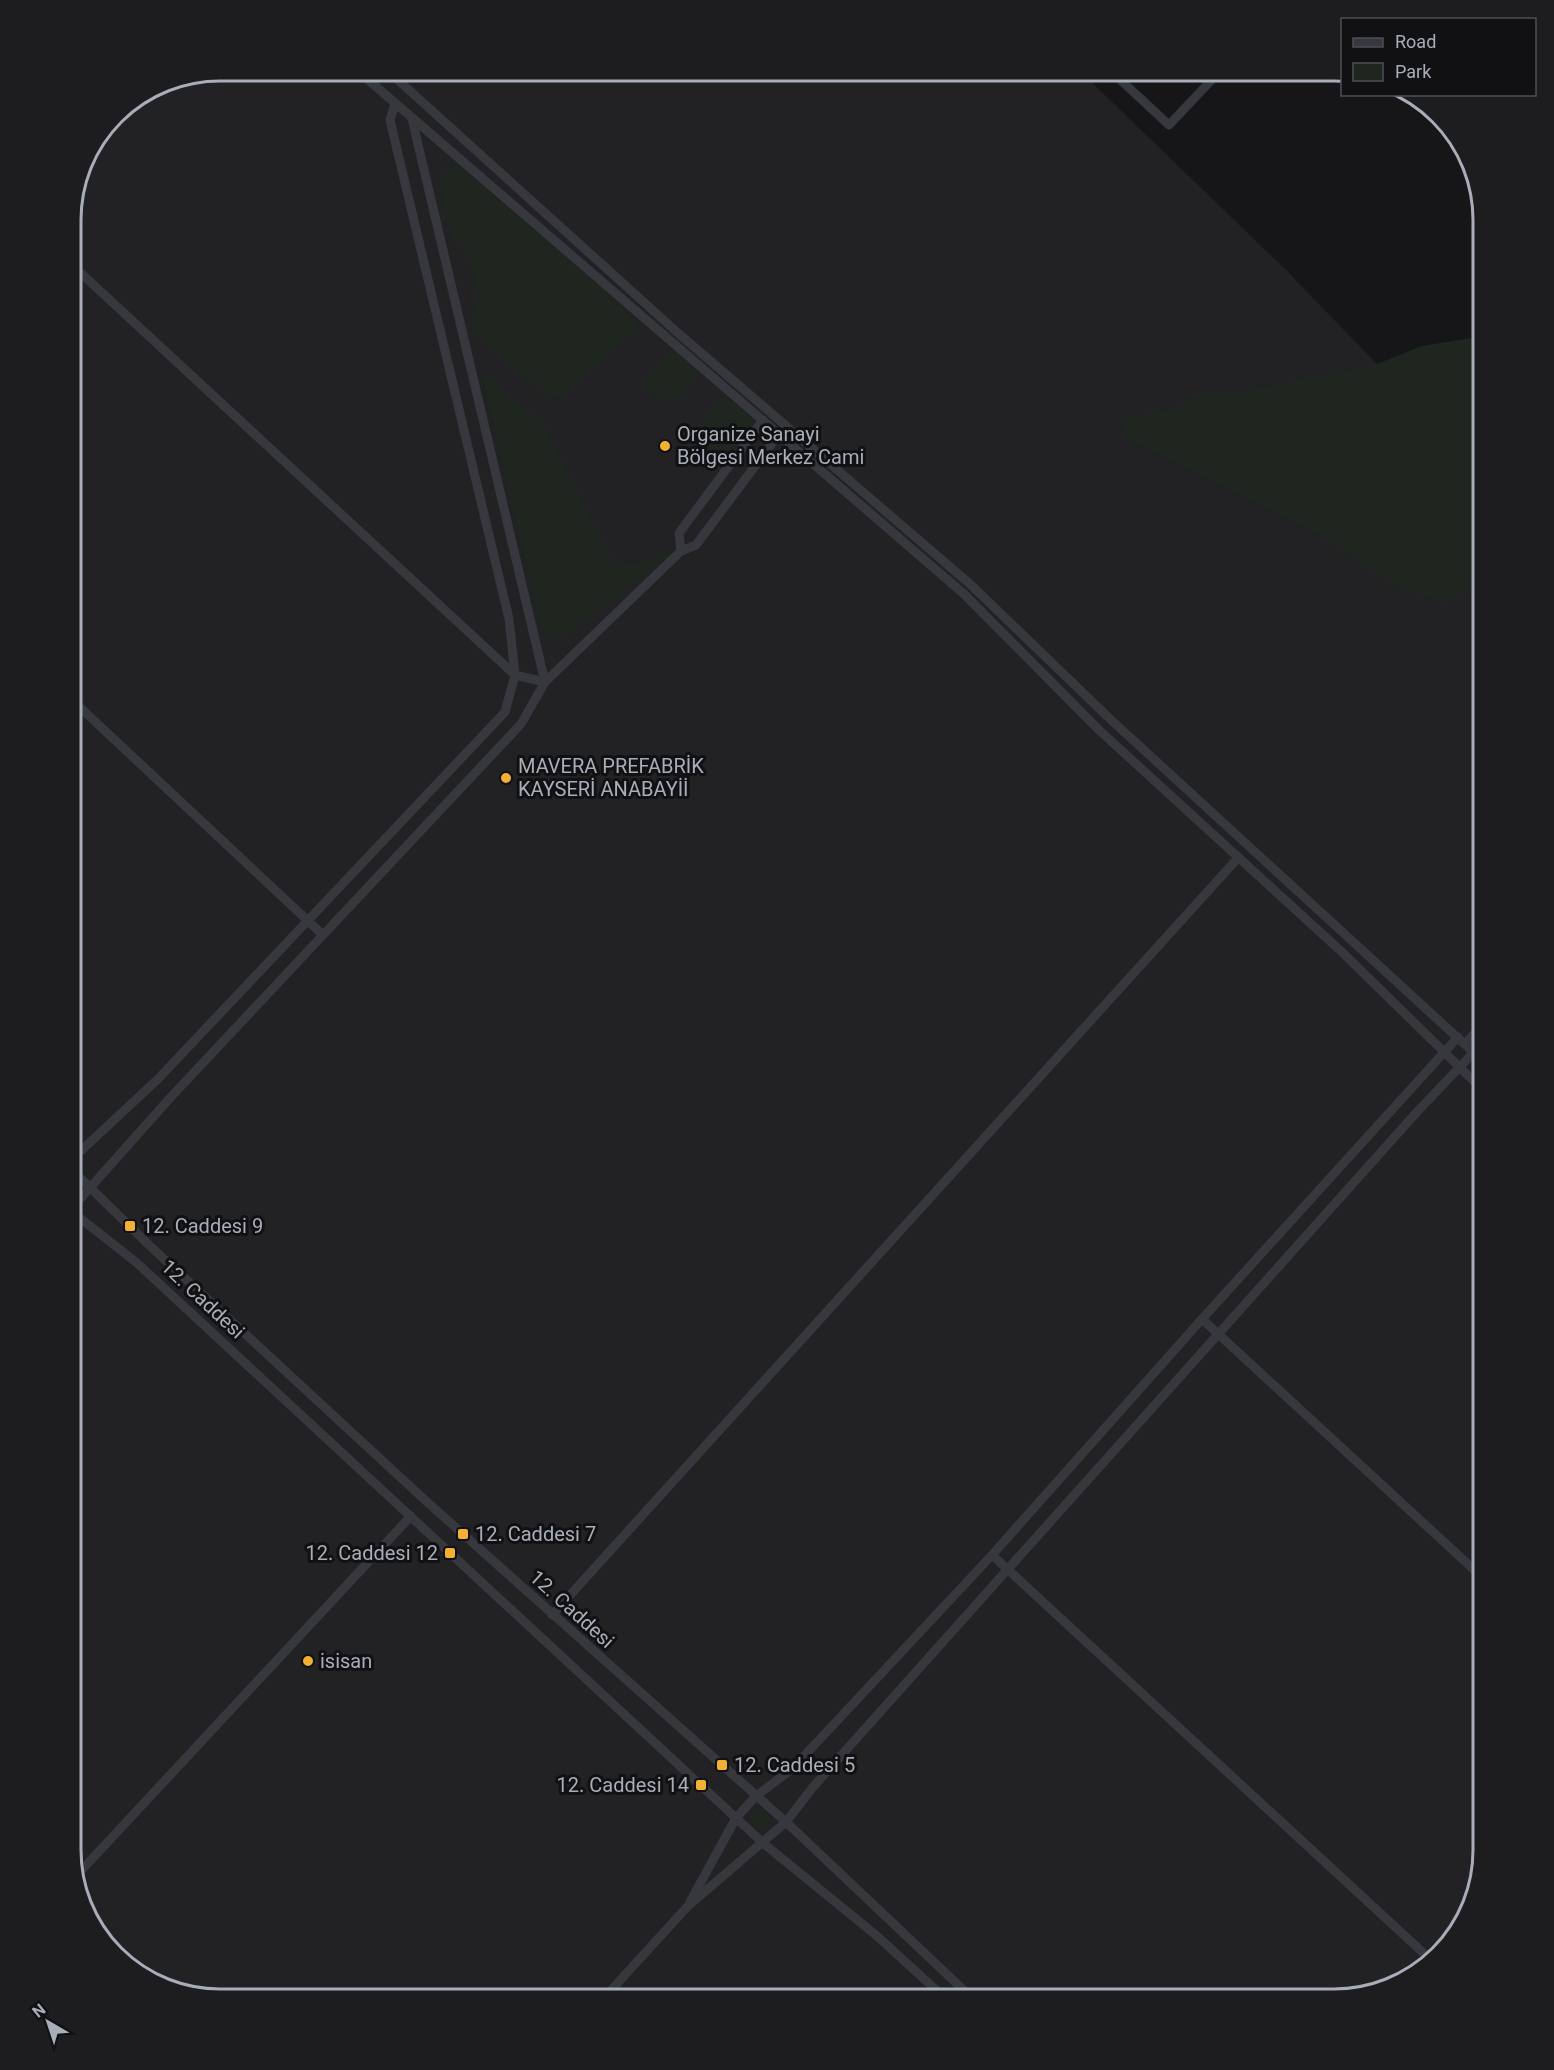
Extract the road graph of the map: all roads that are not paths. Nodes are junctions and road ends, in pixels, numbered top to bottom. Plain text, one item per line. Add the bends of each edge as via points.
1 (370, 81) edge
2 (400, 81) edge
3 (1122, 81) edge
4 (1211, 81) edge
5 (395, 104) junction
6 (412, 119) junction
7 (81, 273) edge
8 (763, 420) junction
9 (779, 434) junction
10 (681, 551) junction
11 (515, 675) junction
12 (545, 682) junction
13 (81, 708) edge
14 (1238, 858) junction
15 (308, 921) junction
16 (322, 934) junction
17 (1473, 1032) edge
18 (1462, 1041) junction
19 (1473, 1051) edge
20 (1444, 1053) junction
21 (1473, 1053) edge
22 (1459, 1068) junction
23 (1473, 1080) edge
24 (81, 1151) edge
25 (81, 1178) edge
26 (91, 1188) junction
27 (81, 1199) edge
28 (81, 1218) edge
29 (1202, 1319) junction
30 (1217, 1333) junction
31 (411, 1516) junction
32 (992, 1555) junction
33 (1473, 1568) edge
34 (1006, 1569) junction
35 (552, 1616) junction
36 (756, 1796) junction
37 (736, 1818) junction
38 (786, 1822) junction
39 (763, 1843) junction
40 (82, 1869) edge
41 (688, 1906) junction
42 (1425, 1955) edge
43 (613, 1989) edge
44 (934, 1989) edge
45 (961, 1989) edge

1 - 5 street
2 - 18 street via 679,334 970,584 1109,718
3 - 4 street via 1169,125
5 - 6 street
5 - 11 street via 390,120 509,619
6 - 8 street
6 - 12 street
7 - 11 street
8 - 9 street
8 - 10 street via 679,533
9 - 10 street via 696,546
9 - 14 street via 964,594 1099,730
10 - 12 street
11 - 12 street
11 - 15 street via 505,712
12 - 16 street via 521,724
13 - 15 street
14 - 20 street via 1343,953
14 - 35 street
15 - 16 street
15 - 24 street via 158,1079
16 - 26 street
17 - 18 street
18 - 19 street
18 - 20 street
20 - 22 street
20 - 29 street
21 - 22 street
22 - 23 street
22 - 30 street
25 - 26 street, 12. Caddesi
26 - 27 street
26 - 35 street, 12. Caddesi
28 - 31 street, 12. Caddesi via 137,1263
29 - 30 street
29 - 32 street
30 - 33 street
30 - 34 street
31 - 37 street, 12. Caddesi
31 - 40 street
32 - 34 street
32 - 36 street via 792,1769
34 - 38 street
34 - 42 street
35 - 36 street, 12. Caddesi
36 - 37 street
36 - 38 street, 12. Caddesi
37 - 39 street, 12. Caddesi
37 - 41 street
38 - 39 street
38 - 45 street, 12. Caddesi
39 - 41 street
39 - 44 street, 12. Caddesi via 877,1936
41 - 43 street

